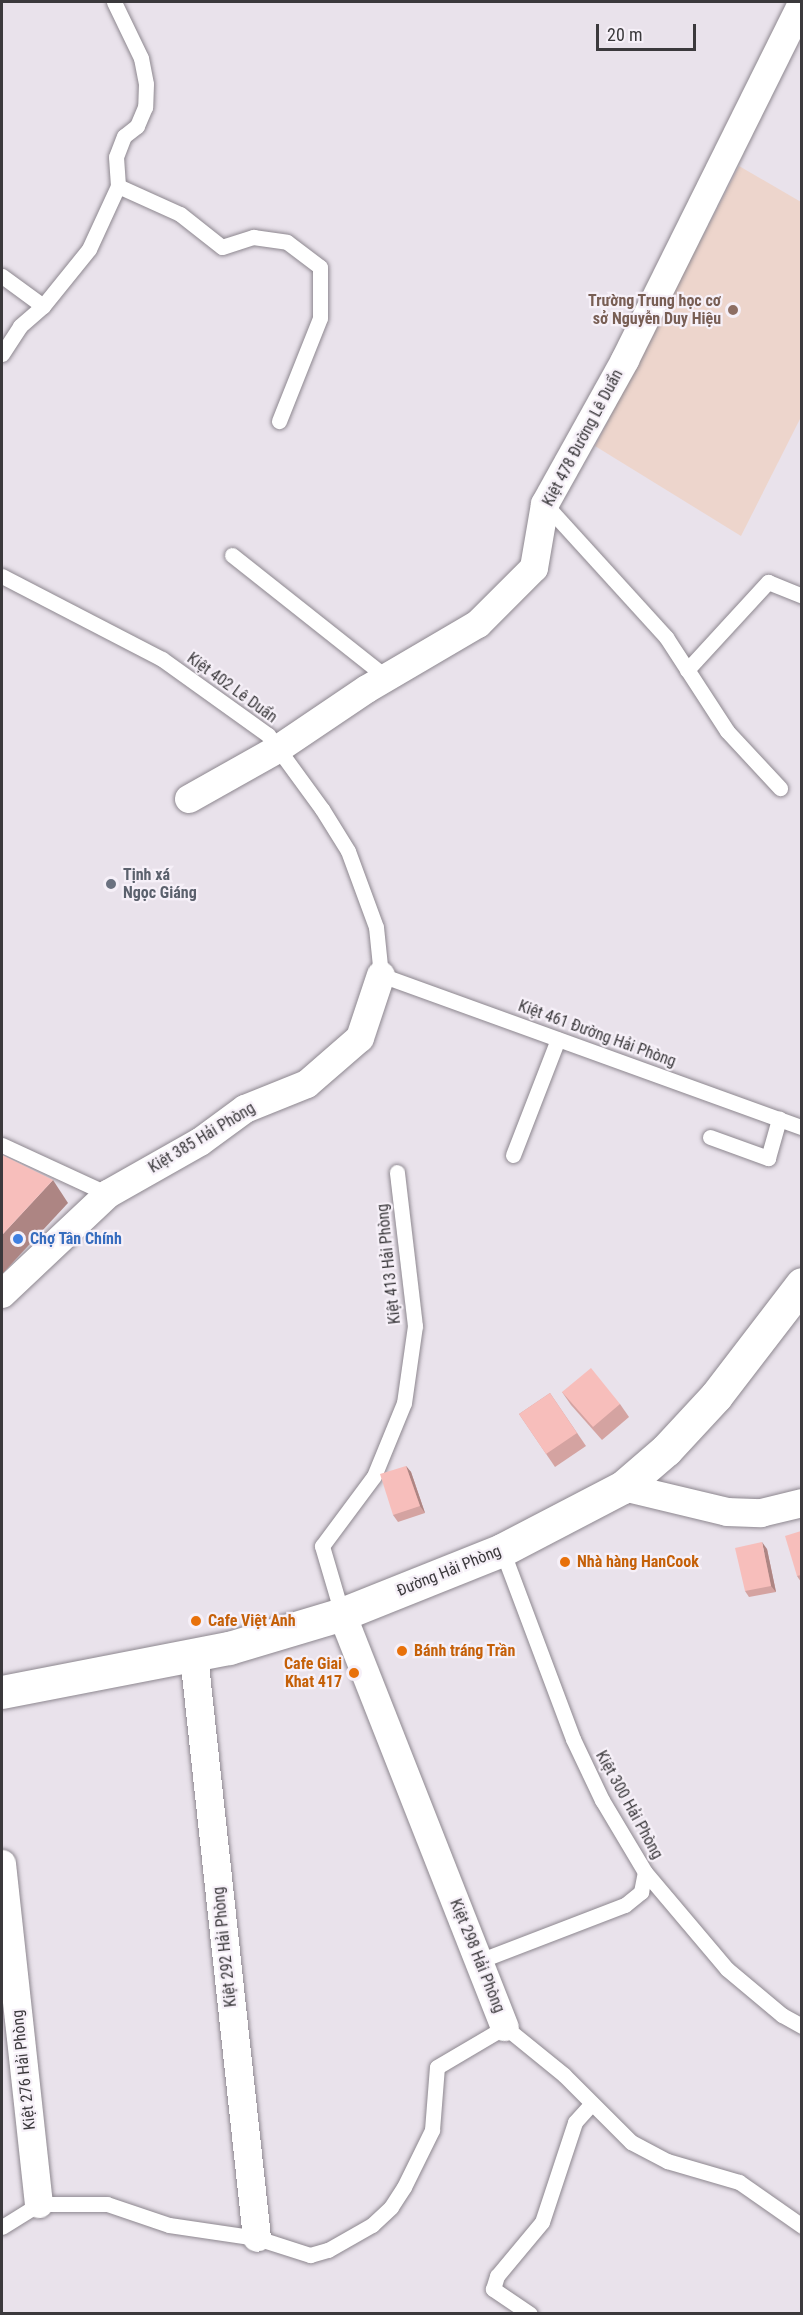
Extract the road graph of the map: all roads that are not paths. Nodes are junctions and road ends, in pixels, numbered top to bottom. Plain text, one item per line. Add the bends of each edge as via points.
1 (114, 2) edge
2 (801, 3) edge
3 (118, 186) junction
4 (2, 276) edge
5 (43, 306) junction
6 (2, 354) edge
7 (279, 421) dead end
8 (545, 504) junction
9 (232, 555) dead end
10 (2, 576) edge
11 (801, 596) edge
12 (687, 670) junction
13 (387, 678) junction
14 (278, 749) junction
15 (780, 788) dead end
16 (189, 799) dead end
17 (381, 975) junction
18 (558, 1039) junction
19 (779, 1119) junction
20 (801, 1127) edge
21 (710, 1137) dead end
22 (2, 1145) edge
23 (513, 1155) dead end
24 (397, 1172) dead end
25 (108, 1194) junction
26 (12, 1273) edge
27 (801, 1284) edge
28 (2, 1294) edge
29 (623, 1487) junction
30 (801, 1503) edge
31 (502, 1550) junction
32 (342, 1614) junction
33 (194, 1656) junction
34 (2, 1692) edge
35 (2, 1864) edge
36 (645, 1872) junction
37 (479, 1960) junction
38 (801, 2026) edge
39 (505, 2027) junction
40 (592, 2103) junction
41 (39, 2204) junction
42 (801, 2226) edge
43 (2, 2227) edge
44 (257, 2238) junction
45 (530, 2313) edge

1 - 3 lane via 141,58 146,84 145,106 137,126 124,136 116,157
2 - 8 street, Kiệt 478 Đường Lê Duẩn via 625,360
3 - 5 lane via 89,249
3 - 7 lane via 180,214 222,247 254,237 287,242 320,267 320,318
4 - 5 lane
5 - 6 lane via 20,326
8 - 12 lane via 666,636
8 - 13 street, Kiệt 478 Đường Lê Duẩn via 534,568 478,624
9 - 13 lane
10 - 14 lane, Kiệt 402 Lê Duẩn via 162,659 268,735
11 - 12 lane via 768,582
12 - 15 lane via 727,731
13 - 14 street, Kiệt 478 Đường Lê Duẩn
14 - 16 street, Kiệt 478 Đường Lê Duẩn
14 - 17 lane, Kiệt 402 Lê Duẩn via 348,851 376,927
17 - 18 lane, Kiệt 461 Đường Hải Phòng
17 - 25 street, Kiệt 385 Hải Phòng via 360,1038 307,1084 245,1108 200,1142
18 - 19 lane, Kiệt 461 Đường Hải Phòng
18 - 23 lane
19 - 20 lane, Kiệt 461 Đường Hải Phòng
19 - 21 lane via 768,1158
22 - 25 lane
24 - 32 lane, Kiệt 413 Hải Phòng via 415,1326 404,1403 374,1476 322,1546
25 - 26 street, Kiệt 385 Hải Phòng
26 - 28 street, Kiệt 385 Hải Phòng
27 - 29 street, Đường Hải Phòng via 716,1396 666,1450
29 - 30 street via 727,1512 761,1513
29 - 31 street, Đường Hải Phòng
31 - 32 street, Đường Hải Phòng
31 - 36 lane, Kiệt 300 Hải Phòng via 573,1739 602,1800
32 - 33 street, Đường Hải Phòng
32 - 37 street, Kiệt 298 Hải Phòng
33 - 34 street, Đường Hải Phòng
33 - 44 street, Kiệt 292 Hải Phòng
35 - 41 street, Kiệt 276 Hải Phòng
36 - 37 lane via 641,1892 625,1905
36 - 38 lane, Kiệt 300 Hải Phòng via 727,1969
37 - 39 street, Kiệt 298 Hải Phòng
39 - 40 lane, Kiệt 298 Hải Phòng
39 - 44 lane via 437,2067 432,2130 391,2207 372,2225 328,2250 310,2255
40 - 42 lane, Kiệt 298 Hải Phòng via 631,2142 667,2161 739,2182
40 - 45 lane via 575,2122 542,2222 497,2276 493,2289
41 - 43 lane
41 - 44 lane via 107,2204 169,2225

